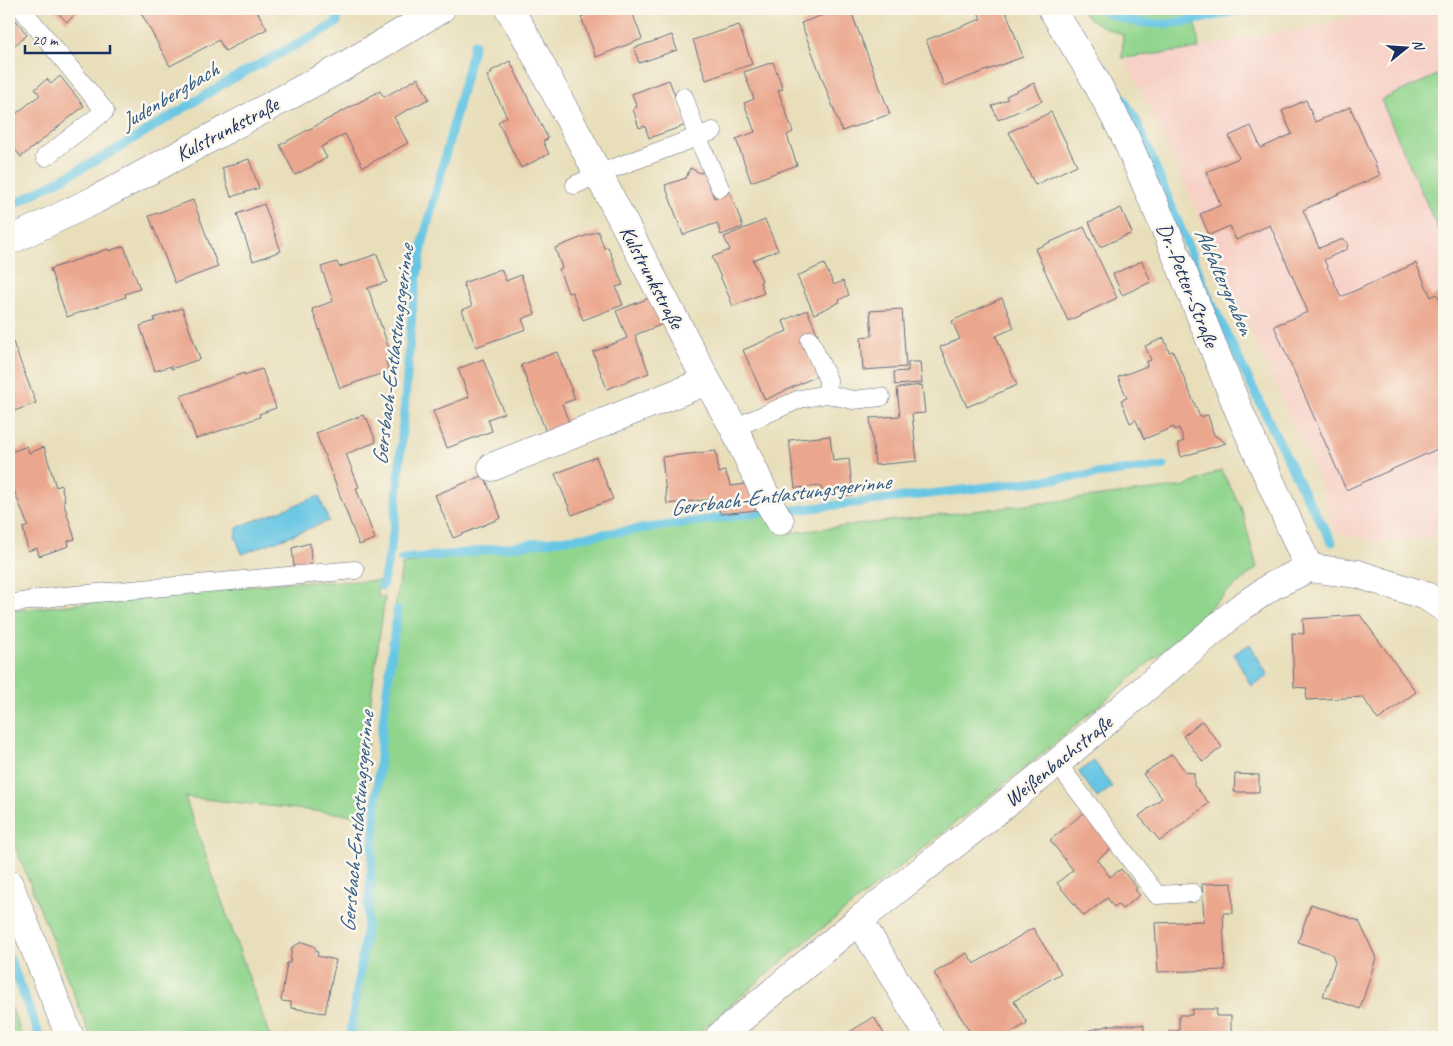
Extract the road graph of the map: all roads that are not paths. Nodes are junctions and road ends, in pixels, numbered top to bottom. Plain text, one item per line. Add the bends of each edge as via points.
1 (22, 9) edge
2 (441, 9) edge
3 (509, 9) edge
4 (1052, 9) edge
5 (684, 97) dead end
6 (705, 134) junction
7 (46, 157) dead end
8 (586, 179) junction
9 (720, 188) dead end
10 (9, 241) edge
11 (810, 340) dead end
12 (707, 381) junction
13 (828, 394) junction
14 (881, 397) dead end
15 (734, 428) junction
16 (492, 467) dead end
17 (775, 513) dead end
18 (1309, 568) junction
19 (355, 570) dead end
20 (1438, 596) edge
21 (9, 604) edge
22 (1057, 763) junction
23 (9, 884) edge
24 (1193, 893) dead end
25 (859, 920) junction
26 (70, 1037) edge
27 (719, 1037) edge
28 (930, 1037) edge

1 - 7 lane via 105,111
2 - 10 street, Kulstrunkstraße via 341,68 95,200
3 - 8 street, Kulstrunkstraße via 524,33
4 - 18 street, Dr.-Petter-Straße via 1094,76 1124,134 1239,411
5 - 6 lane
6 - 8 lane
6 - 9 lane
8 - 12 street, Kulstrunkstraße
11 - 13 lane via 828,380
12 - 15 street, Kulstrunkstraße
12 - 16 street
13 - 14 lane via 853,400
13 - 15 lane via 800,399
15 - 17 street, Kulstrunkstraße
18 - 20 street via 1358,574
18 - 22 street, Weißenbachstraße via 1272,586 1240,608
19 - 21 lane via 53,597
22 - 24 lane via 1157,895
22 - 25 street, Weißenbachstraße
23 - 26 street
25 - 27 street, Weißenbachstraße
25 - 28 street

